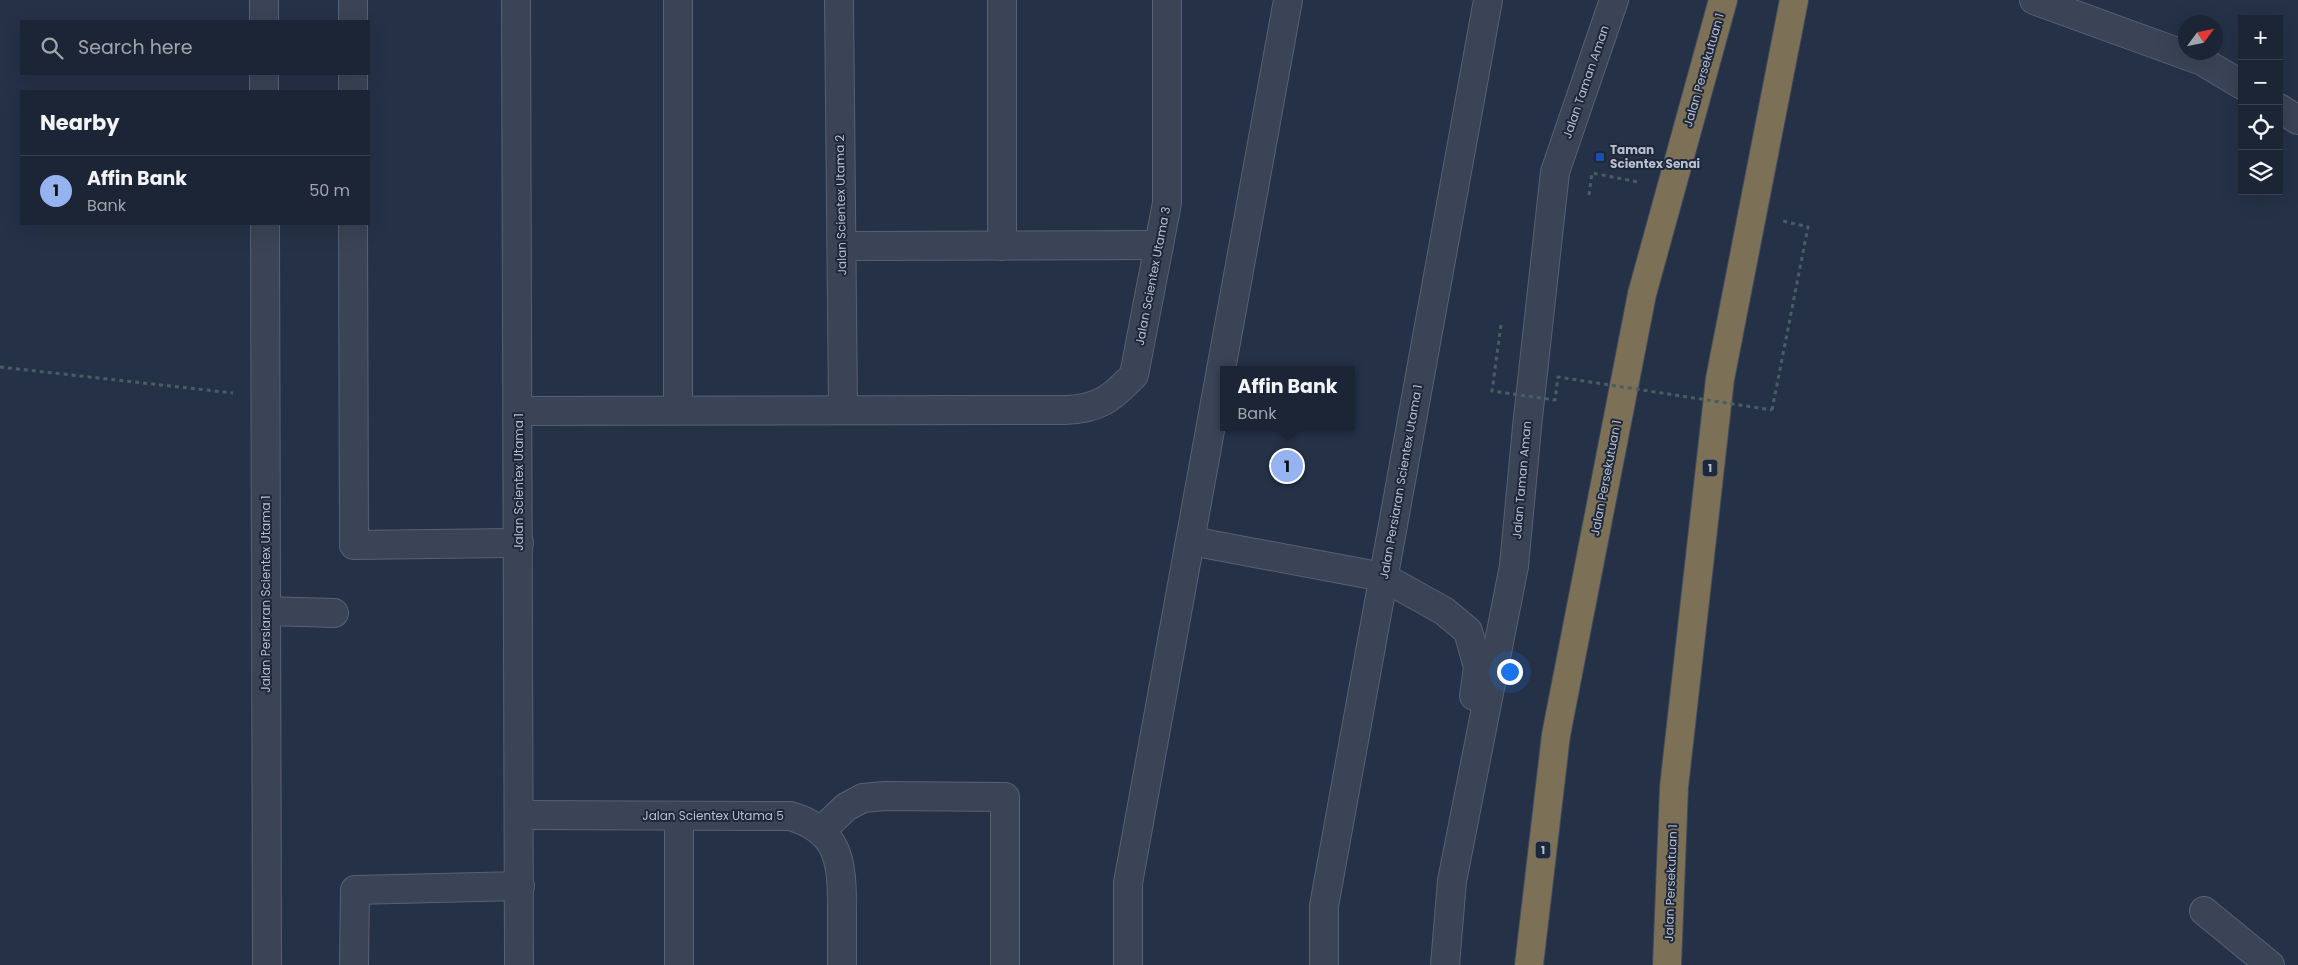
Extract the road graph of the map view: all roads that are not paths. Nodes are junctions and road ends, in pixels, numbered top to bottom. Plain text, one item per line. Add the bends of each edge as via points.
1 (264, 0) edge
2 (353, 0) edge
3 (516, 0) edge
4 (678, 0) edge
5 (839, 0) edge
6 (1002, 0) edge
7 (1167, 0) edge
8 (1288, 0) edge
9 (1488, 0) edge
10 (1614, 0) edge
11 (1723, 0) edge
12 (1794, 0) edge
13 (2034, 0) edge
14 (264, 20) edge
15 (353, 20) edge
16 (264, 75) edge
17 (353, 75) edge
18 (2238, 83) edge
19 (264, 90) edge
20 (353, 90) edge
21 (2283, 111) edge
22 (2298, 120) edge
23 (265, 225) edge
24 (353, 225) edge
25 (1159, 245) junction
26 (842, 246) junction
27 (1002, 246) junction
28 (1222, 366) edge
29 (1220, 379) edge
30 (678, 410) junction
31 (843, 410) junction
32 (518, 411) junction
33 (1191, 541) junction
34 (519, 543) junction
35 (1383, 577) junction
36 (266, 611) junction
37 (334, 613) dead end
38 (520, 815) junction
39 (679, 816) junction
40 (821, 830) junction
41 (1452, 881) junction
42 (520, 886) junction
43 (2204, 912) dead end
44 (267, 965) edge
45 (354, 965) edge
46 (519, 965) edge
47 (679, 965) edge
48 (842, 965) edge
49 (1006, 965) edge
50 (1128, 965) edge
51 (1324, 965) edge
52 (1445, 965) edge
53 (1530, 965) edge
54 (1667, 965) edge
55 (2270, 965) edge

1 - 14 street
2 - 15 street
3 - 32 street, Jalan Scientex Utama 1
4 - 30 street
5 - 26 street, Jalan Scientex Utama 2
6 - 27 street
7 - 25 street, Jalan Scientex Utama 3 via 1167,203
8 - 28 street
9 - 35 street, Jalan Persiaran Scientex Utama 1
10 - 41 street, Jalan Taman Aman via 1555,172 1514,566
11 - 53 highway, Jalan Persekutuan 1 / 1 via 1642,294 1556,735
12 - 54 highway, Jalan Persekutuan 1 / 1 via 1720,379 1674,787
13 - 18 street via 2202,61
16 - 19 street
17 - 20 street
21 - 22 street
23 - 36 street, Jalan Persiaran Scientex Utama 1
24 - 34 street via 354,545
25 - 27 street
25 - 31 street, Jalan Scientex Utama 3 via 1134,375 1116,394 1097,406 1081,410
26 - 27 street
26 - 31 street, Jalan Scientex Utama 2
29 - 33 street
30 - 31 street, Jalan Scientex Utama 3
30 - 32 street, Jalan Scientex Utama 3
32 - 34 street, Jalan Scientex Utama 1
33 - 35 street
33 - 50 street via 1128,883
34 - 38 street, Jalan Scientex Utama 1
35 - 41 street via 1444,611 1468,631 1478,666
35 - 51 street, Jalan Persiaran Scientex Utama 1 via 1324,906
36 - 37 street
36 - 44 street, Jalan Persiaran Scientex Utama 1
38 - 39 street, Jalan Scientex Utama 5
38 - 42 street, Jalan Scientex Utama 1
39 - 40 street, Jalan Scientex Utama 5 via 790,816
39 - 47 street
40 - 48 street, Jalan Scientex Utama 5 via 839,858 842,875
40 - 49 street via 846,807 863,798 1005,797
41 - 52 street, Jalan Taman Aman
42 - 45 street via 355,890
42 - 46 street, Jalan Scientex Utama 1
43 - 55 street

